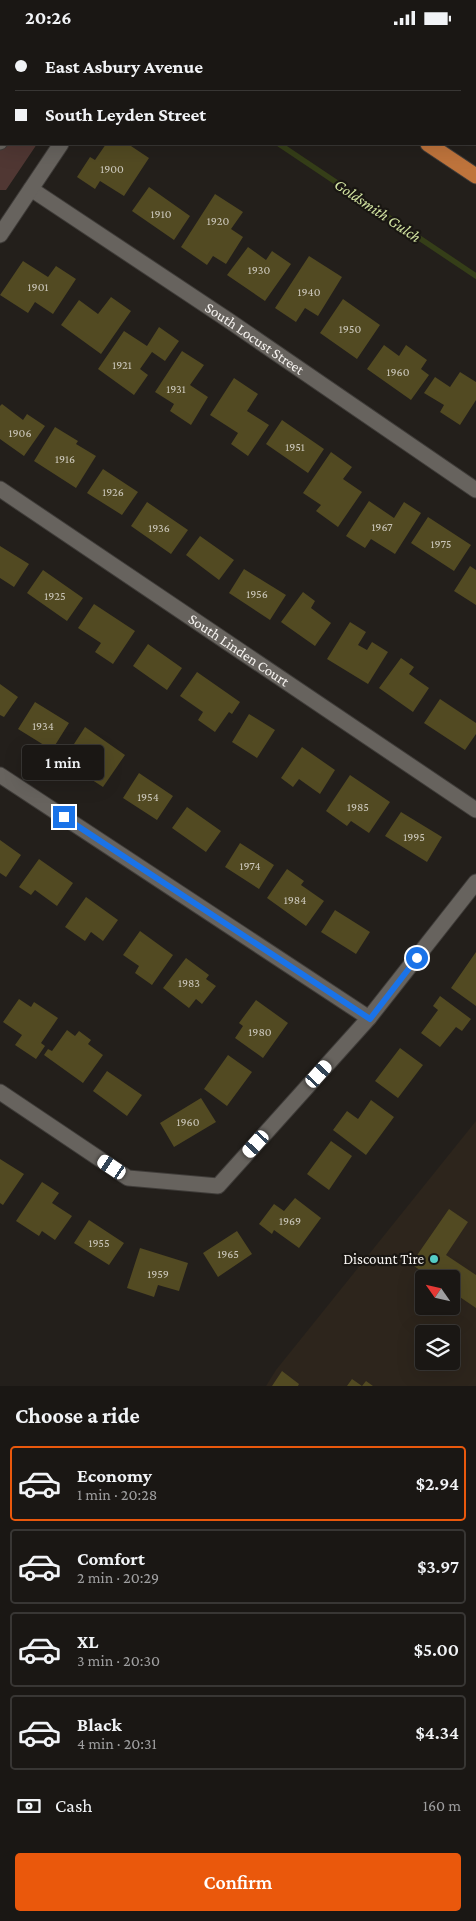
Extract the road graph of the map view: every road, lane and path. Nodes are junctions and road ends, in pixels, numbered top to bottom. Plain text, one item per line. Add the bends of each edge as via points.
1 (60, 145) edge
2 (430, 145) edge
3 (476, 176) edge
4 (31, 189) junction
5 (5, 216) edge
6 (0, 235) edge
7 (0, 489) edge
8 (476, 490) edge
9 (0, 775) edge
10 (476, 810) edge
11 (476, 882) edge
12 (370, 1019) junction
13 (0, 1092) edge

1 - 4 street
2 - 3 main road
4 - 5 street
4 - 8 street, South Locust Street
5 - 6 street
7 - 10 street, South Linden Court
9 - 12 street
11 - 12 street
12 - 13 street via 218,1186 128,1178

